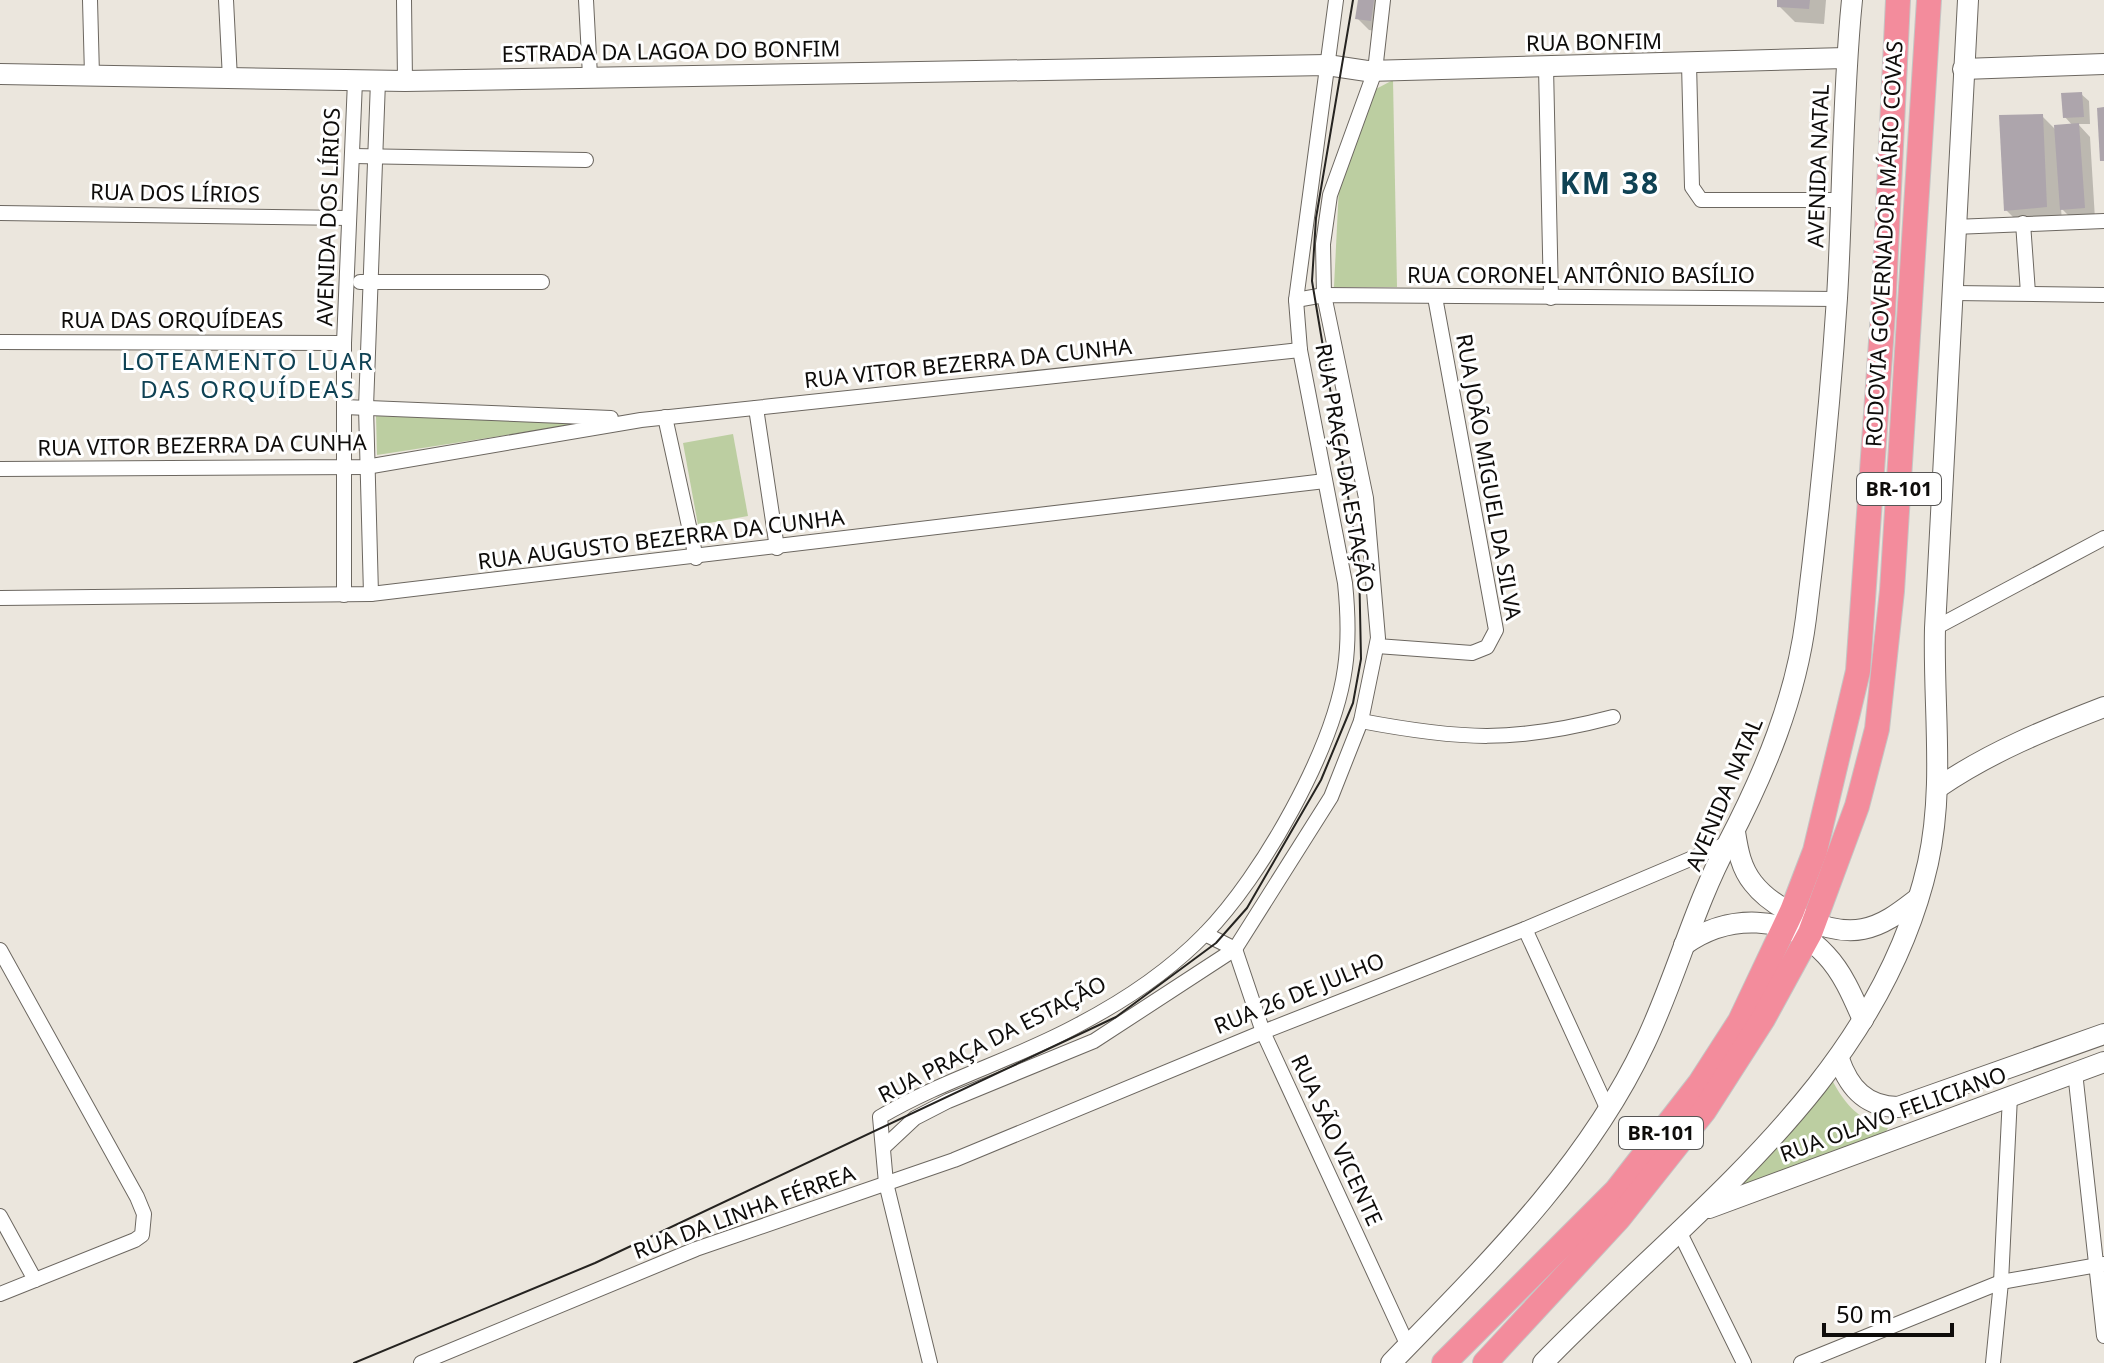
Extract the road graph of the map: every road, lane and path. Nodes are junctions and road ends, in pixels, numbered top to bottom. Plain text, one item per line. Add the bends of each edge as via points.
1 (90, 0) edge
2 (226, 0) edge
3 (404, 0) edge
4 (586, 0) edge
5 (1336, 0) edge
6 (1383, 0) edge
7 (1852, 0) edge
8 (1898, 0) edge
9 (1929, 0) edge
10 (1968, 0) edge
11 (1846, 58) junction
12 (1689, 63) junction
13 (2104, 64) edge
14 (1335, 66) junction
15 (1546, 67) junction
16 (1963, 69) junction
17 (1375, 71) junction
18 (0, 74) edge
19 (92, 75) junction
20 (590, 76) junction
21 (230, 79) junction
22 (355, 81) junction
23 (378, 81) junction
24 (405, 81) junction
25 (377, 155) junction
26 (353, 156) junction
27 (586, 160) dead end
28 (1841, 200) junction
29 (0, 213) edge
30 (349, 218) junction
31 (2104, 221) edge
32 (2023, 223) junction
33 (1954, 227) junction
34 (348, 281) junction
35 (369, 282) junction
36 (542, 282) dead end
37 (1954, 293) junction
38 (2028, 293) junction
39 (1324, 295) junction
40 (2104, 295) edge
41 (1435, 297) junction
42 (1551, 298) junction
43 (1837, 299) junction
44 (1296, 300) junction
45 (0, 342) edge
46 (344, 343) junction
47 (1300, 350) junction
48 (344, 407) junction
49 (366, 407) junction
50 (756, 408) junction
51 (665, 417) junction
52 (641, 420) junction
53 (344, 467) junction
54 (366, 467) junction
55 (0, 469) edge
56 (1325, 481) junction
57 (2104, 538) edge
58 (777, 548) junction
59 (696, 558) junction
60 (371, 594) junction
61 (344, 595) junction
62 (0, 598) edge
63 (1935, 628) junction
64 (1378, 642) junction
65 (2104, 707) edge
66 (1613, 717) dead end
67 (1361, 721) junction
68 (1939, 787) junction
69 (1732, 837) junction
70 (1917, 899) junction
71 (1788, 919) junction
72 (1525, 929) junction
73 (1811, 930) junction
74 (1205, 934) junction
75 (1681, 947) junction
76 (1235, 949) junction
77 (2, 958) edge
78 (1863, 1020) junction
79 (1263, 1032) junction
80 (2104, 1034) edge
81 (1839, 1059) junction
82 (2104, 1062) edge
83 (2075, 1072) junction
84 (2010, 1096) junction
85 (1608, 1110) junction
86 (884, 1147) junction
87 (886, 1183) junction
88 (1698, 1212) junction
89 (0, 1216) edge
90 (1678, 1229) junction
91 (2101, 1264) edge
92 (35, 1280) junction
93 (2001, 1282) junction
94 (0, 1294) edge
95 (2104, 1336) edge
96 (1408, 1346) junction
97 (421, 1363) edge
98 (930, 1363) edge
99 (1391, 1363) edge
100 (1444, 1363) edge
101 (1485, 1363) edge
102 (1543, 1363) edge
103 (1744, 1363) edge
104 (1801, 1363) edge
105 (1993, 1363) edge

1 - 19 street
2 - 21 street
3 - 24 street
4 - 20 street
5 - 14 street, RUA PRAÇA DA ESTAÇÃO
6 - 17 street, RUA PRAÇA DA ESTAÇÃO
7 - 11 main road, AVENIDA NATAL
8 - 71 highway, RODOVIA GOVERNADOR MÁRIO COVAS / BR-101 via 1858,671 1815,851
9 - 73 highway, RODOVIA GOVERNADOR MÁRIO COVAS / BR-101 via 1893,576 1878,715 1857,806
10 - 16 main road
11 - 12 main road, RUA BONFIM
11 - 28 main road, AVENIDA NATAL
12 - 15 main road, RUA BONFIM
12 - 28 street via 1692,187 1701,200
13 - 16 main road
14 - 17 main road, RUA BONFIM
14 - 20 main road, ESTRADA DA LAGOA DO BONFIM
14 - 44 street, RUA PRAÇA DA ESTAÇÃO
15 - 17 main road, RUA BONFIM
15 - 42 street
16 - 33 main road
17 - 39 street, RUA PRAÇA DA ESTAÇÃO via 1330,195 1323,244
18 - 19 main road, ESTRADA DA LAGOA DO BONFIM
19 - 21 main road, ESTRADA DA LAGOA DO BONFIM
20 - 24 main road, ESTRADA DA LAGOA DO BONFIM
21 - 22 main road, ESTRADA DA LAGOA DO BONFIM
22 - 23 main road, ESTRADA DA LAGOA DO BONFIM
22 - 26 street, AVENIDA DOS LÍRIOS
23 - 24 main road, ESTRADA DA LAGOA DO BONFIM
23 - 25 street, AVENIDA DOS LÍRIOS
25 - 26 street
25 - 27 street
25 - 35 street, AVENIDA DOS LÍRIOS
26 - 30 street, AVENIDA DOS LÍRIOS
28 - 43 main road, AVENIDA NATAL
29 - 30 street, RUA DOS LÍRIOS
30 - 34 street, AVENIDA DOS LÍRIOS
31 - 32 street
32 - 33 street
32 - 38 street
33 - 37 main road
34 - 35 street
34 - 46 street, AVENIDA DOS LÍRIOS
35 - 36 street
35 - 49 street, AVENIDA DOS LÍRIOS
37 - 38 street
37 - 63 main road
38 - 40 street
39 - 41 street, RUA CORONEL ANTÔNIO BASÍLIO
39 - 44 street, RUA CORONEL ANTÔNIO BASÍLIO
39 - 64 street, RUA PRAÇA DA ESTAÇÃO via 1366,498
41 - 42 street, RUA CORONEL ANTÔNIO BASÍLIO
41 - 64 street, RUA JOÃO MIGUEL DA SILVA via 1496,630 1487,647 1472,653
42 - 43 street, RUA CORONEL ANTÔNIO BASÍLIO
43 - 69 main road, AVENIDA NATAL via 1806,621 1776,746
44 - 47 street, RUA PRAÇA DA ESTAÇÃO
45 - 46 street, RUA DAS ORQUÍDEAS
46 - 48 street, AVENIDA DOS LÍRIOS
47 - 50 street, RUA VITOR BEZERRA DA CUNHA
47 - 56 street, RUA PRAÇA DA ESTAÇÃO
48 - 49 street, RUA VITOR BEZERRA DA CUNHA
48 - 53 street, AVENIDA DOS LÍRIOS
49 - 52 street, RUA VITOR BEZERRA DA CUNHA
49 - 54 street, AVENIDA DOS LÍRIOS
50 - 51 street, RUA VITOR BEZERRA DA CUNHA
50 - 58 street
51 - 52 street, RUA VITOR BEZERRA DA CUNHA
51 - 59 street
52 - 54 street, RUA VITOR BEZERRA DA CUNHA
53 - 54 street, RUA VITOR BEZERRA DA CUNHA
53 - 55 street, RUA VITOR BEZERRA DA CUNHA
53 - 61 street, AVENIDA DOS LÍRIOS
54 - 60 street, AVENIDA DOS LÍRIOS
56 - 58 street, RUA AUGUSTO BEZERRA DA CUNHA
56 - 74 street, RUA PRAÇA DA ESTAÇÃO via 1348,623 1338,702 1295,803 1230,907
57 - 63 street
58 - 59 street, RUA AUGUSTO BEZERRA DA CUNHA
59 - 60 street, RUA AUGUSTO BEZERRA DA CUNHA
60 - 61 street, RUA AUGUSTO BEZERRA DA CUNHA
61 - 62 street, RUA AUGUSTO BEZERRA DA CUNHA
63 - 68 main road
64 - 67 street
65 - 68 main road via 1997,753
66 - 67 street via 1530,736 1496,738 1440,736
67 - 76 street via 1317,824
68 - 70 main road
69 - 71 main road via 1744,869
69 - 72 street, RUA 26 DE JULHO
69 - 75 main road, AVENIDA NATAL
70 - 73 main road via 1895,916 1860,930
70 - 78 main road
71 - 73 main road
71 - 75 main road via 1737,921 1701,933
71 - 100 highway, RODOVIA GOVERNADOR MÁRIO COVAS / BR-101 via 1740,1021 1626,1179
72 - 79 street, RUA 26 DE JULHO
72 - 85 street
73 - 78 main road
73 - 101 highway, RODOVIA GOVERNADOR MÁRIO COVAS / BR-101 via 1704,1111 1619,1218
74 - 76 street
74 - 86 street, RUA PRAÇA DA ESTAÇÃO via 1155,977 1077,1026 880,1117
75 - 85 main road, AVENIDA NATAL via 1646,1042
76 - 79 street, RUA SÃO VICENTE
76 - 86 street via 1094,1041 948,1101 915,1118
77 - 92 street via 144,1214 142,1235 135,1240
78 - 81 main road
79 - 87 street, RUA 26 DE JULHO
79 - 96 street, RUA SÃO VICENTE
80 - 81 main road, RUA OLAVO FELICIANO via 1898,1107 1865,1100
81 - 88 main road via 1773,1140
82 - 83 main road, RUA OLAVO FELICIANO
83 - 84 main road, RUA OLAVO FELICIANO
83 - 91 street
84 - 88 main road, RUA OLAVO FELICIANO
84 - 93 street
85 - 96 main road, AVENIDA NATAL via 1526,1219
86 - 87 street, RUA DA LINHA FÉRREA
87 - 97 street, RUA DA LINHA FÉRREA via 696,1249
87 - 98 street
88 - 90 main road
89 - 92 street
90 - 102 main road
90 - 103 street
91 - 93 street
91 - 95 street
92 - 94 street
93 - 104 street
93 - 105 street
96 - 99 main road, AVENIDA NATAL

